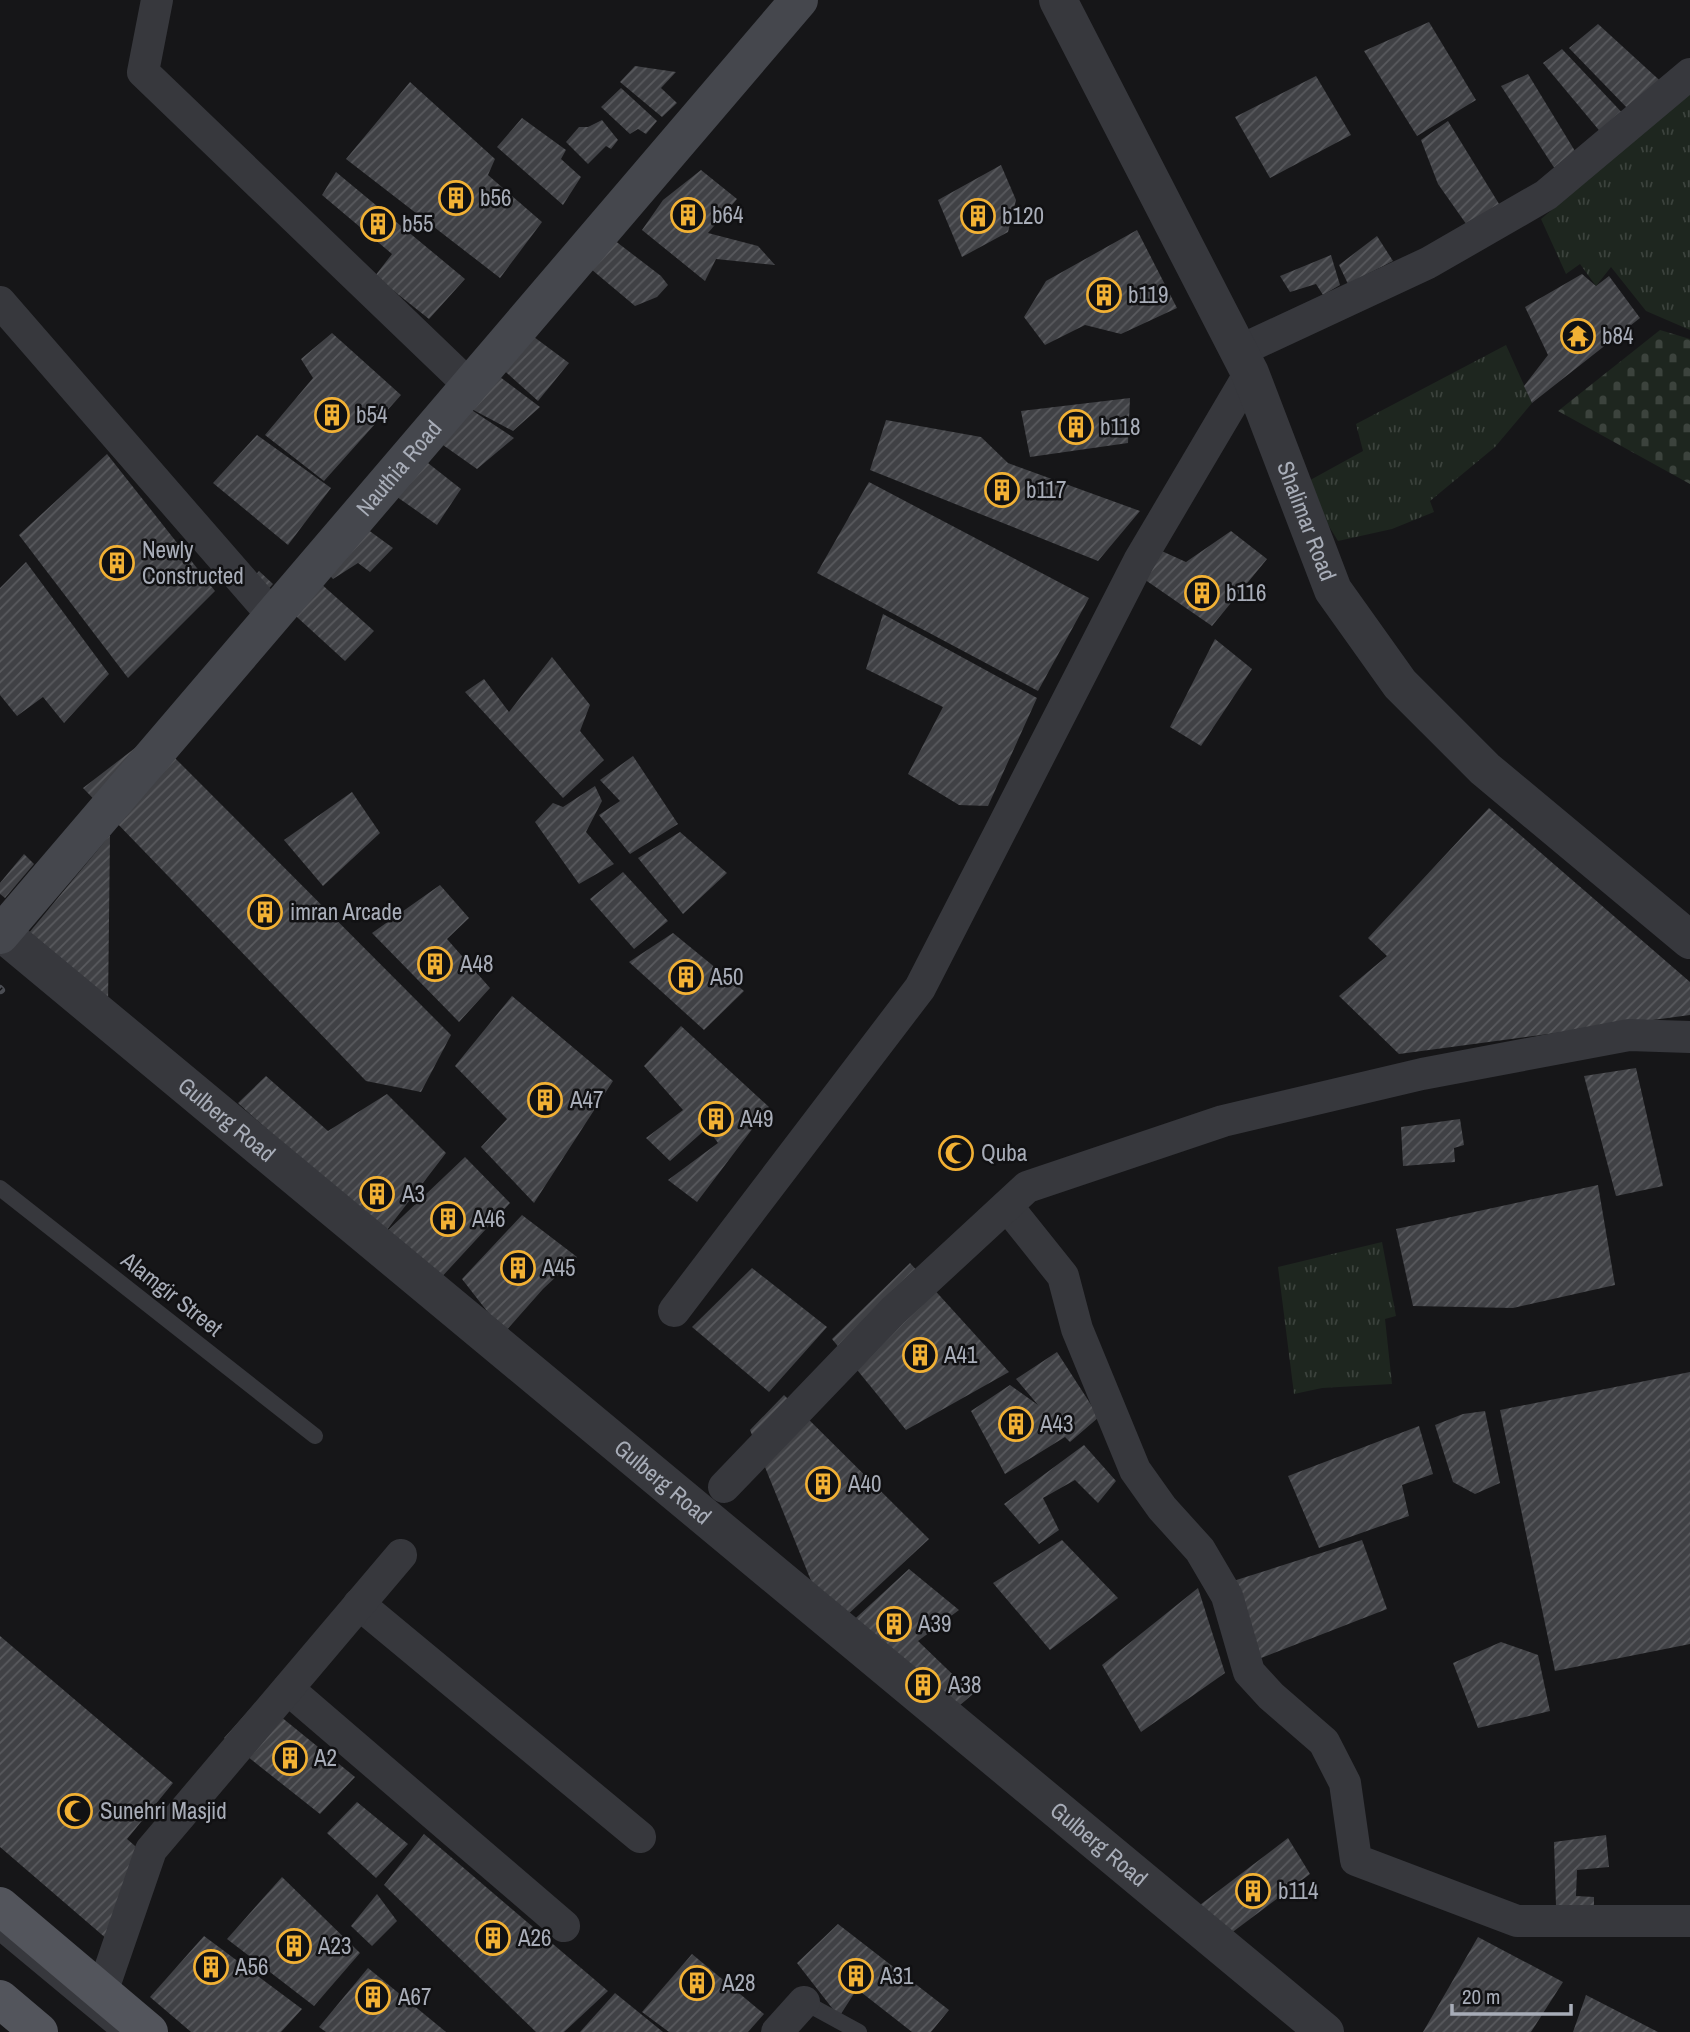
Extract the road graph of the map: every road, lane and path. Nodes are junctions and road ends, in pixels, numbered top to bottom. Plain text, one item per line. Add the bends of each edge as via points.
1 (157, 0) edge
2 (799, 0) edge
3 (1058, 0) edge
4 (1690, 74) edge
5 (0, 302) edge
6 (1245, 362) junction
7 (471, 387) junction
8 (274, 616) junction
9 (1, 933) edge
10 (1690, 940) edge
11 (1690, 1037) edge
12 (0, 1188) edge
13 (1007, 1206) junction
14 (674, 1311) dead end
15 (315, 1436) dead end
16 (724, 1487) dead end
17 (401, 1555) dead end
18 (359, 1604) junction
19 (288, 1689) junction
20 (640, 1837) dead end
21 (0, 1906) edge
22 (1690, 1921) edge
23 (564, 1926) dead end
24 (0, 1933) edge
25 (102, 1992) junction
26 (0, 2000) edge
27 (804, 2002) joint
28 (39, 2032) edge
29 (119, 2032) edge
30 (149, 2032) edge
31 (777, 2032) edge
32 (859, 2032) edge
33 (1325, 2032) edge

1 - 7 street via 143,72
2 - 7 main road, Nauthia Road
3 - 6 street, Shalimar Road
4 - 6 street via 1546,195
5 - 8 street
6 - 10 street, Shalimar Road via 1333,590 1400,684 1485,769
6 - 14 street via 920,988
7 - 8 main road, Nauthia Road
8 - 9 main road, Nauthia Road
9 - 33 street, Gulberg Road
11 - 13 street via 1629,1035 1422,1073 1223,1121 1027,1187
12 - 15 lane, Alamgir Street
13 - 16 street via 893,1311
13 - 22 street via 1063,1276 1077,1328 1135,1470 1200,1550 1227,1596 1249,1672 1324,1742 1345,1783 1356,1860 1517,1921
17 - 18 street
18 - 19 street
18 - 20 street
19 - 23 street
19 - 25 street via 151,1850
21 - 25 main road
24 - 29 lane
25 - 30 main road
26 - 28 main road
27 - 31 street
27 - 32 lane

